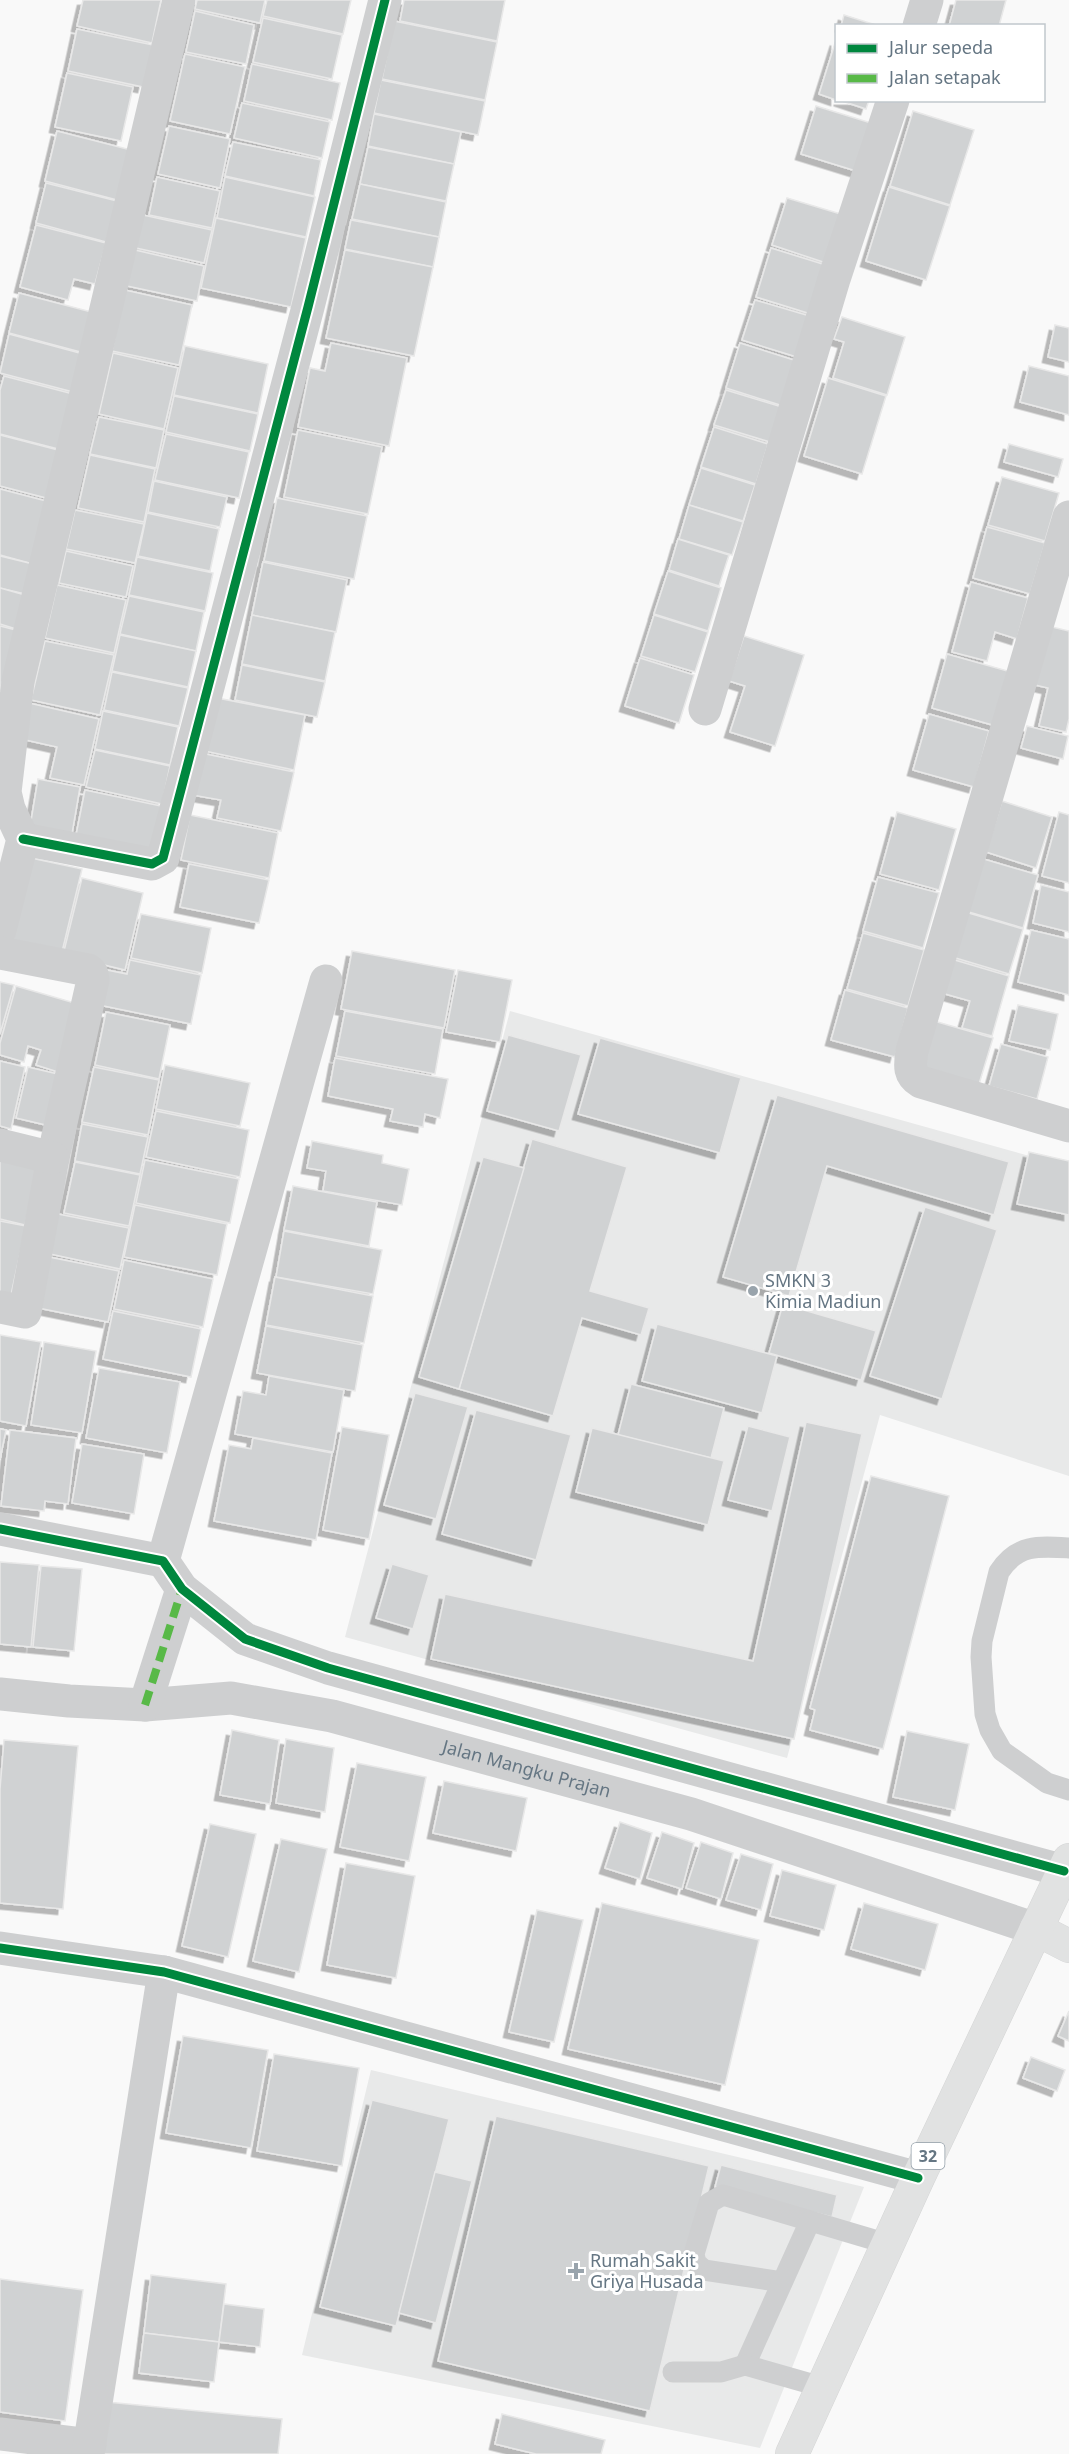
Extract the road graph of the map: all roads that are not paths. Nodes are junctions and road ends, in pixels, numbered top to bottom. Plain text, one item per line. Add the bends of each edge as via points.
1 (179, 0) edge
2 (385, 0) edge
3 (927, 0) edge
4 (920, 24) edge
5 (892, 102) edge
6 (1069, 517) edge
7 (1062, 567) edge
8 (705, 709) dead end
9 (23, 839) junction
10 (0, 930) edge
11 (0, 953) edge
12 (326, 981) dead end
13 (1069, 1126) edge
14 (0, 1144) edge
15 (53, 1158) junction
16 (0, 1307) edge
17 (0, 1529) edge
18 (1069, 1548) edge
19 (163, 1561) junction
20 (182, 1589) junction
21 (0, 1694) edge
22 (145, 1705) junction
23 (1069, 1790) edge
24 (1067, 1865) edge
25 (1036, 1929) junction
26 (1069, 1946) edge
27 (0, 1948) edge
28 (164, 1972) junction
29 (918, 2178) junction
30 (810, 2221) junction
31 (888, 2244) junction
32 (782, 2282) junction
33 (745, 2365) junction
34 (673, 2372) dead end
35 (822, 2387) junction
36 (0, 2434) edge
37 (89, 2449) edge
38 (792, 2454) edge

1 - 9 street via 18,681 5,792
2 - 9 street via 163,858 152,864
3 - 4 street
5 - 8 street via 834,279
6 - 7 street
7 - 13 street via 912,1052 910,1070 921,1082
9 - 10 street
11 - 15 street via 88,970 92,974
12 - 19 street
14 - 15 street
15 - 16 street via 24,1312
17 - 19 street
18 - 23 lane via 1033,1547 1004,1564 982,1641 981,1672 985,1714 994,1741 1047,1783
19 - 20 street
20 - 22 street
20 - 24 street via 245,1639 328,1668
21 - 22 street, Jalan Mangku Prajan
22 - 25 street, Jalan Mangku Prajan via 231,1698 332,1716 691,1814
24 - 25 main road, 32
25 - 26 main road
25 - 29 main road, 32
27 - 28 street
28 - 29 street
28 - 37 street
29 - 31 main road, 32
30 - 31 lane
30 - 32 lane
30 - 32 lane via 723,2195 709,2203 694,2254 696,2263 704,2270
31 - 35 main road, 32
32 - 33 lane
33 - 34 lane via 721,2372
33 - 35 lane
35 - 38 main road, 32
36 - 37 street

